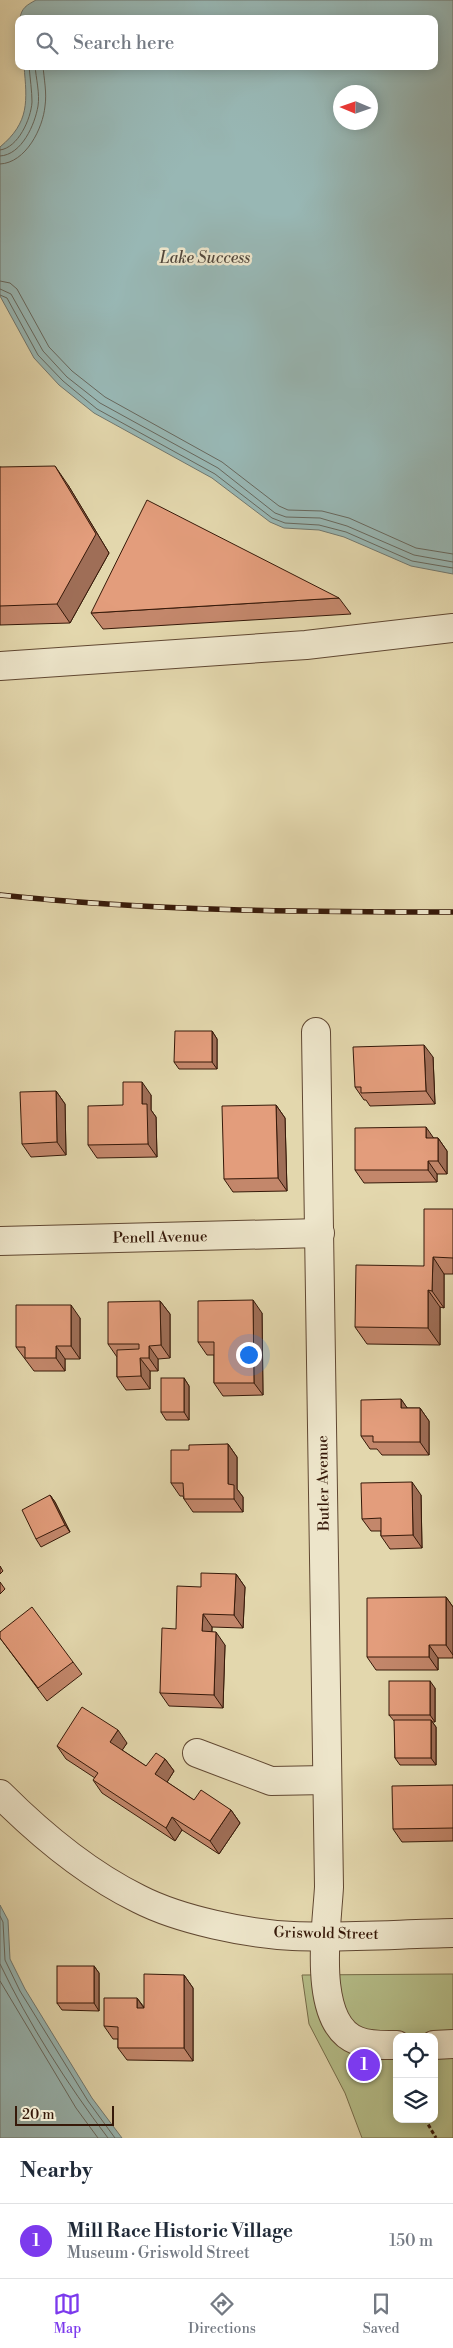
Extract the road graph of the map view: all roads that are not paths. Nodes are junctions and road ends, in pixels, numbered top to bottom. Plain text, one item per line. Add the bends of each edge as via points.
1 (453, 628) edge
2 (0, 666) edge
3 (316, 1032) dead end
4 (320, 1233) junction
5 (0, 1241) edge
6 (197, 1753) dead end
7 (327, 1780) junction
8 (0, 1794) edge
9 (453, 1933) edge
10 (326, 1935) junction
11 (438, 2044) edge
12 (453, 2044) edge
13 (393, 2045) edge

1 - 2 street via 306,645
3 - 4 street, Butler Avenue
4 - 5 street, Penell Avenue
4 - 7 street, Butler Avenue
6 - 7 street via 270,1781
7 - 10 street, Butler Avenue via 329,1887
8 - 10 street, Griswold Street via 56,1846 102,1879 140,1900 184,1916 238,1929 293,1936
9 - 10 street, Griswold Street
10 - 13 street, Butler Avenue via 326,1980 334,2020 356,2041
11 - 12 street

